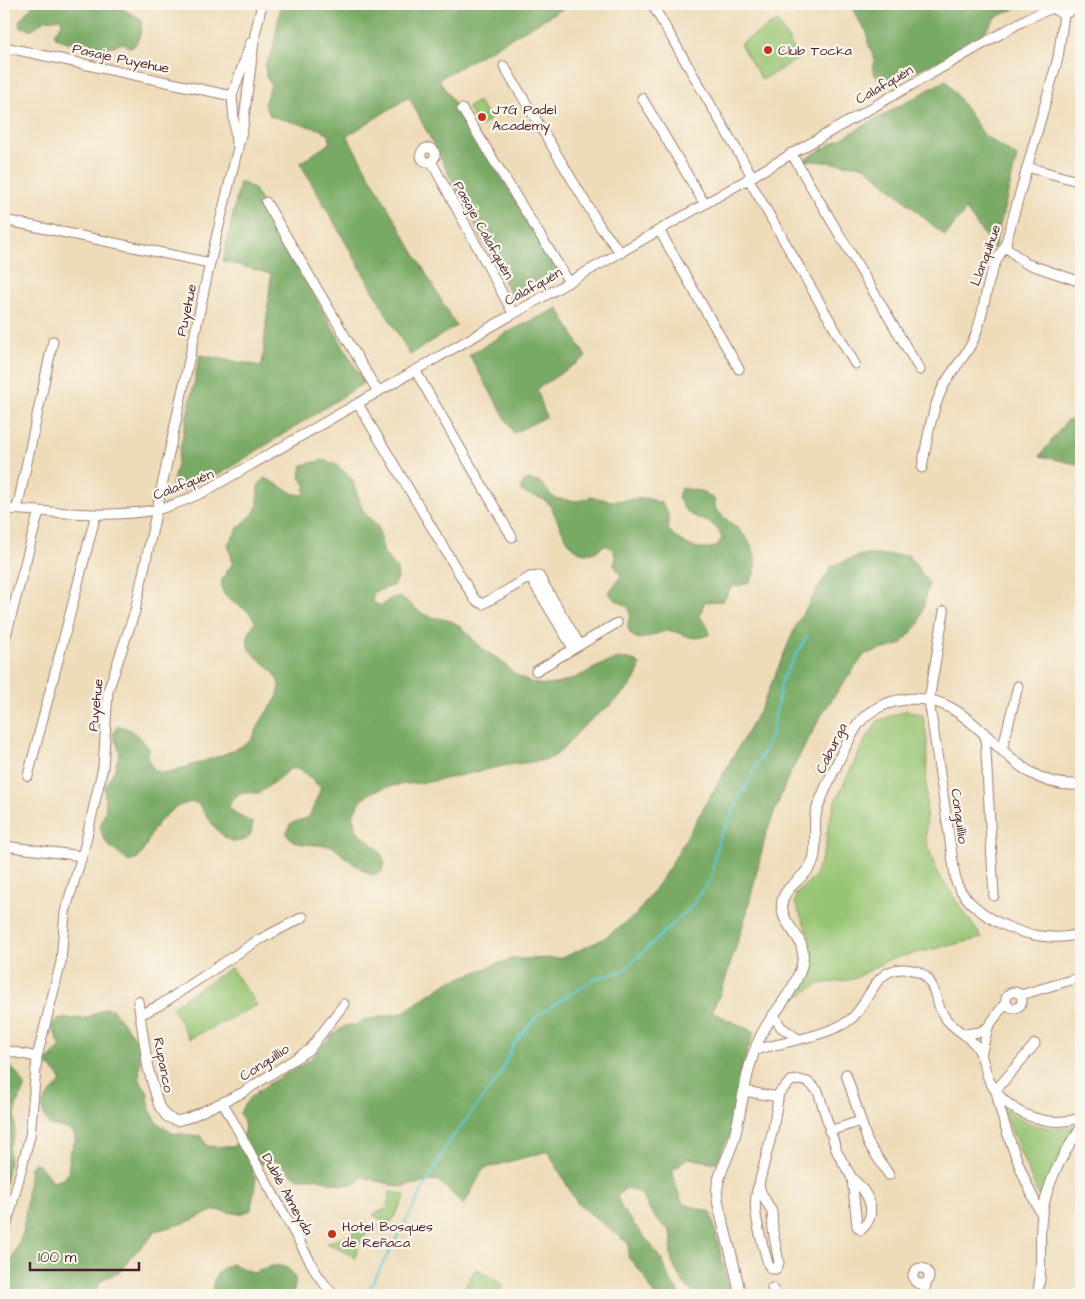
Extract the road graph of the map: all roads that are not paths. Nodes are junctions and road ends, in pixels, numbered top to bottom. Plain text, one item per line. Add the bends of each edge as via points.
1 (262, 4) edge
2 (652, 4) edge
3 (1073, 4) edge
4 (1055, 6) edge
5 (1064, 14) junction
6 (255, 34) junction
7 (4, 47) edge
8 (504, 66) dead end
9 (232, 96) junction
10 (642, 98) dead end
11 (462, 108) dead end
12 (236, 151) junction
13 (791, 153) junction
14 (431, 162) dead end
15 (1027, 167) junction
16 (750, 177) junction
17 (1081, 182) edge
18 (266, 202) dead end
19 (704, 203) junction
20 (4, 220) edge
21 (659, 230) junction
22 (1004, 246) junction
23 (621, 253) junction
24 (210, 263) junction
25 (569, 282) junction
26 (1081, 282) edge
27 (514, 312) junction
28 (53, 341) dead end
29 (855, 364) dead end
30 (739, 369) dead end
31 (415, 370) junction
32 (920, 370) dead end
33 (378, 392) junction
34 (358, 404) junction
35 (922, 468) dead end
36 (4, 509) edge
37 (17, 509) junction
38 (156, 510) junction
39 (39, 511) junction
40 (96, 514) junction
41 (512, 537) dead end
42 (944, 611) dead end
43 (618, 623) dead end
44 (4, 644) edge
45 (576, 647) junction
46 (536, 671) dead end
47 (1018, 686) dead end
48 (929, 700) junction
49 (985, 734) junction
50 (1002, 750) junction
51 (28, 776) dead end
52 (1081, 784) edge
53 (4, 846) edge
54 (82, 856) junction
55 (994, 896) dead end
56 (302, 917) dead end
57 (1081, 933) edge
58 (1081, 976) edge
59 (138, 1001) dead end
60 (344, 1004) dead end
61 (142, 1014) junction
62 (774, 1016) junction
63 (988, 1027) junction
64 (964, 1034) junction
65 (798, 1039) junction
66 (1035, 1044) dead end
67 (4, 1050) edge
68 (755, 1050) junction
69 (981, 1055) junction
70 (37, 1057) junction
71 (846, 1074) dead end
72 (996, 1090) junction
73 (744, 1091) junction
74 (778, 1097) junction
75 (223, 1103) junction
76 (1081, 1118) edge
77 (181, 1120) joint
78 (861, 1121) junction
79 (1081, 1128) edge
80 (829, 1131) junction
81 (889, 1175) dead end
82 (852, 1178) junction
83 (759, 1184) junction
84 (1042, 1215) junction
85 (4, 1235) edge
86 (928, 1279) junction
87 (914, 1280) junction
88 (333, 1295) edge
89 (740, 1295) edge
90 (922, 1295) edge
91 (1037, 1295) edge

1 - 6 street, Puyehue
2 - 16 street
3 - 5 street via 1072,10
4 - 5 street
4 - 13 street, Calafquén via 1038,12
5 - 15 street, Llanquihue via 1058,58
6 - 9 street, Puyehue
6 - 12 street, Puyehue via 243,127
7 - 9 street, Pasaje Puyehue
8 - 23 street via 601,228
9 - 12 street, Puyehue
10 - 19 street
11 - 25 street
12 - 24 street, Puyehue
13 - 16 street, Calafquén
13 - 32 street
14 - 27 street, Pasaje Calafquén
15 - 17 street
15 - 22 street, Llanquihue
16 - 19 street, Calafquén
16 - 29 street
18 - 33 street
19 - 21 street, Calafquén
20 - 24 street
21 - 23 street, Calafquén
21 - 30 street
22 - 26 street via 1025,264
22 - 35 street, Llanquihue via 989,276 976,334 943,387 934,411
23 - 25 street, Calafquén
24 - 38 street, Puyehue
25 - 27 street, Calafquén
27 - 31 street, Calafquén
28 - 37 street
31 - 33 street, Calafquén
31 - 41 street
33 - 34 street, Calafquén
34 - 38 street, Calafquén via 217,486
34 - 45 street via 476,602 485,603 530,577
36 - 37 street, Calafquén
37 - 39 street, Calafquén
38 - 40 street, Calafquén
38 - 54 street, Puyehue via 131,626 112,672 103,767
39 - 40 street, Calafquén
39 - 44 street
40 - 51 street
42 - 48 street, Conguillio
43 - 45 street
45 - 46 street
47 - 50 street
48 - 49 street, Caburga via 958,711
48 - 57 street, Conguillio via 956,882 962,894 983,915 1016,930 1051,936
48 - 62 street, Caburga via 911,699 887,704 859,722 818,805 812,863 788,891 783,902 788,924 801,942 802,966 794,986
49 - 50 street, Caburga
49 - 55 street
50 - 52 street, Caburga via 1039,778 1056,783
53 - 54 street
54 - 70 street, Puyehue via 65,912 61,962
56 - 61 street via 255,942
58 - 63 street via 1021,995 1018,1007 1010,1007 1006,1002
59 - 61 street, Rupanco
60 - 75 street, Conguillio via 310,1049
61 - 77 street, Rupanco via 148,1068 159,1106 167,1117
62 - 65 street via 781,1028
62 - 68 street, Caburga
63 - 64 street via 980,1032
63 - 69 street
64 - 65 street via 944,1016 930,981 915,971 903,969 882,976 861,1009 847,1022
64 - 69 street
65 - 68 street
66 - 72 street
67 - 70 street
68 - 73 street, Caburga
69 - 72 street
70 - 85 street, Puyehue via 30,1136
71 - 78 street
72 - 76 street via 1008,1105 1033,1118 1060,1122
72 - 84 street via 998,1105
73 - 74 street
73 - 89 street, Caburga via 739,1121 716,1191
74 - 80 street via 781,1089 791,1081 808,1082 818,1092
74 - 83 street
75 - 77 street, Conguillio
75 - 88 street, Dublé Almeyda via 316,1274
78 - 80 street
78 - 81 street via 872,1151
79 - 84 street via 1059,1163
80 - 82 street
82 - 82 street via 857,1226 861,1230 872,1205
83 - 83 street via 754,1197 756,1210 768,1264 771,1269 776,1269 780,1265 772,1231 773,1218
84 - 91 street
86 - 87 street via 923,1284
86 - 87 street via 928,1273 921,1268 914,1274
86 - 90 street
87 - 90 street

